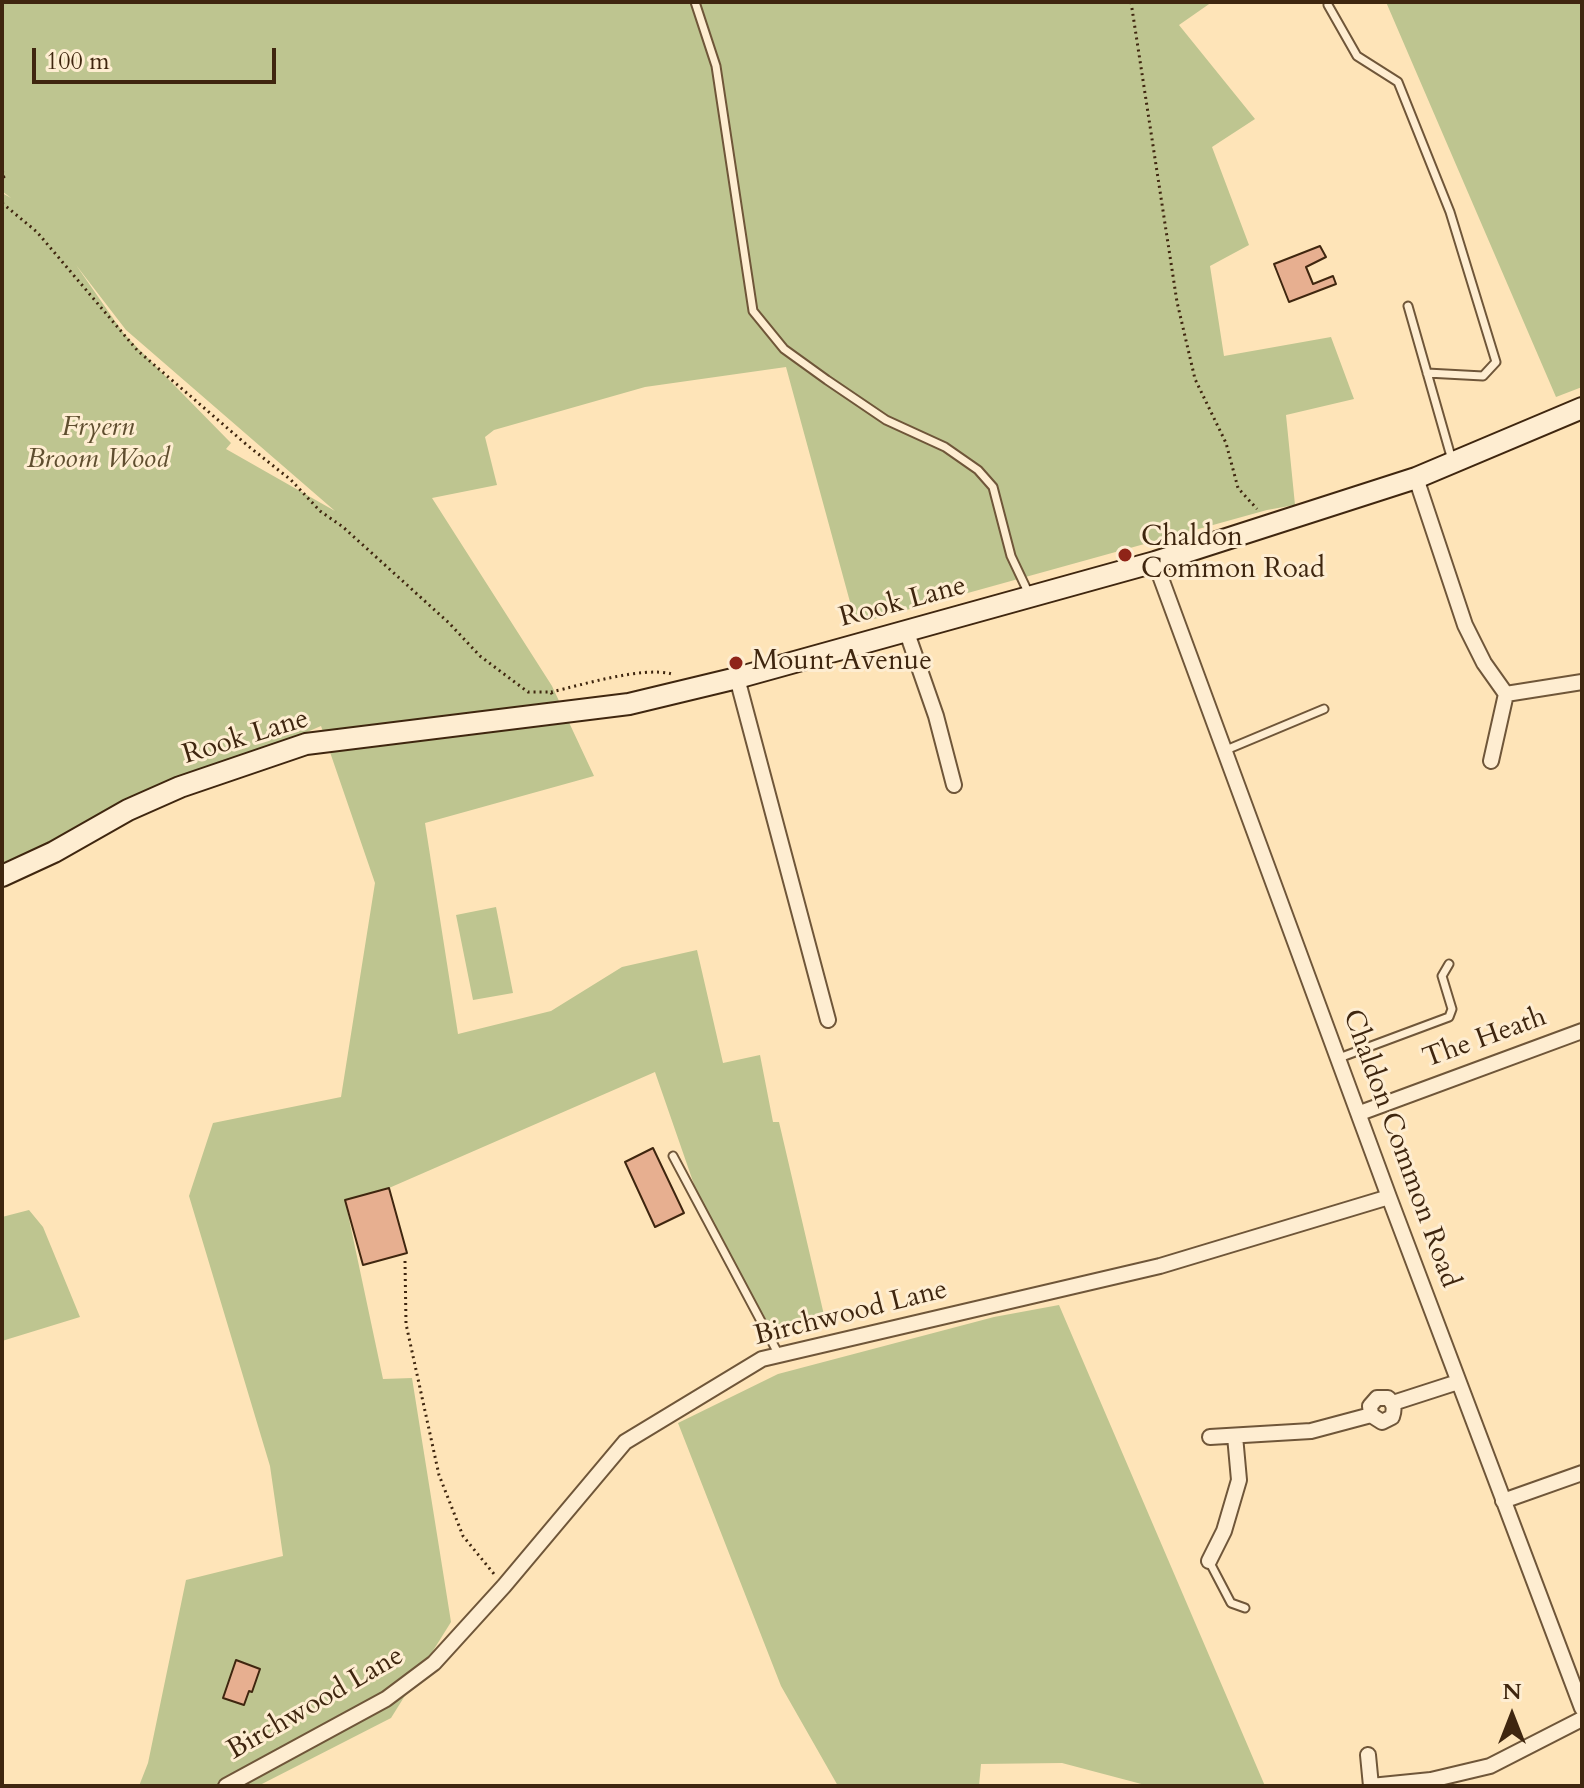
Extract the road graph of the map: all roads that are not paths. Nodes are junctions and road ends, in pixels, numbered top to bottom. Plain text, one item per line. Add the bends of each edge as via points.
1 (695, 2) edge
2 (1328, 5) dead end
3 (1408, 306) dead end
4 (1427, 373) junction
5 (1582, 408) edge
6 (1453, 462) junction
7 (1416, 478) junction
8 (1155, 562) junction
9 (1030, 597) junction
10 (906, 630) junction
11 (737, 678) junction
12 (1582, 682) edge
13 (1506, 694) junction
14 (1324, 709) dead end
15 (1224, 751) junction
16 (1491, 761) dead end
17 (954, 785) dead end
18 (2, 876) edge
19 (1449, 964) dead end
20 (828, 1020) dead end
21 (1582, 1031) edge
22 (1339, 1058) junction
23 (1360, 1113) junction
24 (673, 1156) dead end
25 (1389, 1197) junction
26 (779, 1355) junction
27 (1458, 1382) junction
28 (1235, 1436) junction
29 (1210, 1437) dead end
30 (1582, 1473) edge
31 (1503, 1501) junction
32 (1209, 1561) joint
33 (1245, 1608) dead end
34 (1582, 1708) edge
35 (1582, 1719) edge
36 (1368, 1755) dead end
37 (226, 1786) edge
38 (1371, 1786) edge

1 - 9 lane via 716,66 753,311 784,349 827,380 886,420 945,447 978,470 993,487 1011,556
2 - 4 lane via 1357,56 1398,82 1450,212 1496,362 1483,376
3 - 4 lane
4 - 6 lane
5 - 6 main road, Rook Lane
6 - 7 main road, Rook Lane
7 - 8 main road, Rook Lane
7 - 13 street via 1465,625
8 - 9 main road, Rook Lane
8 - 15 street, Chaldon Common Road
9 - 10 main road, Rook Lane
10 - 11 main road, Rook Lane
10 - 17 street
11 - 18 main road, Rook Lane via 629,704 306,744 167,792
11 - 20 street
12 - 13 street
13 - 16 street
14 - 15 lane
15 - 22 street, Chaldon Common Road
19 - 22 lane via 1442,976 1452,1009 1449,1017
21 - 23 street, The Heath
22 - 23 street, Chaldon Common Road
23 - 25 street, Chaldon Common Road
24 - 26 lane
25 - 26 street, Birchwood Lane via 1160,1266
25 - 27 street, Chaldon Common Road
26 - 37 street, Birchwood Lane via 762,1359 625,1442 434,1663 386,1699
27 - 28 street via 1393,1403 1377,1398 1371,1415 1311,1431
27 - 31 street, Chaldon Common Road
28 - 29 street
28 - 32 street via 1239,1480
30 - 31 street
31 - 34 street, Chaldon Common Road
32 - 33 lane via 1231,1603
35 - 38 street via 1490,1766 1431,1780
36 - 38 street

